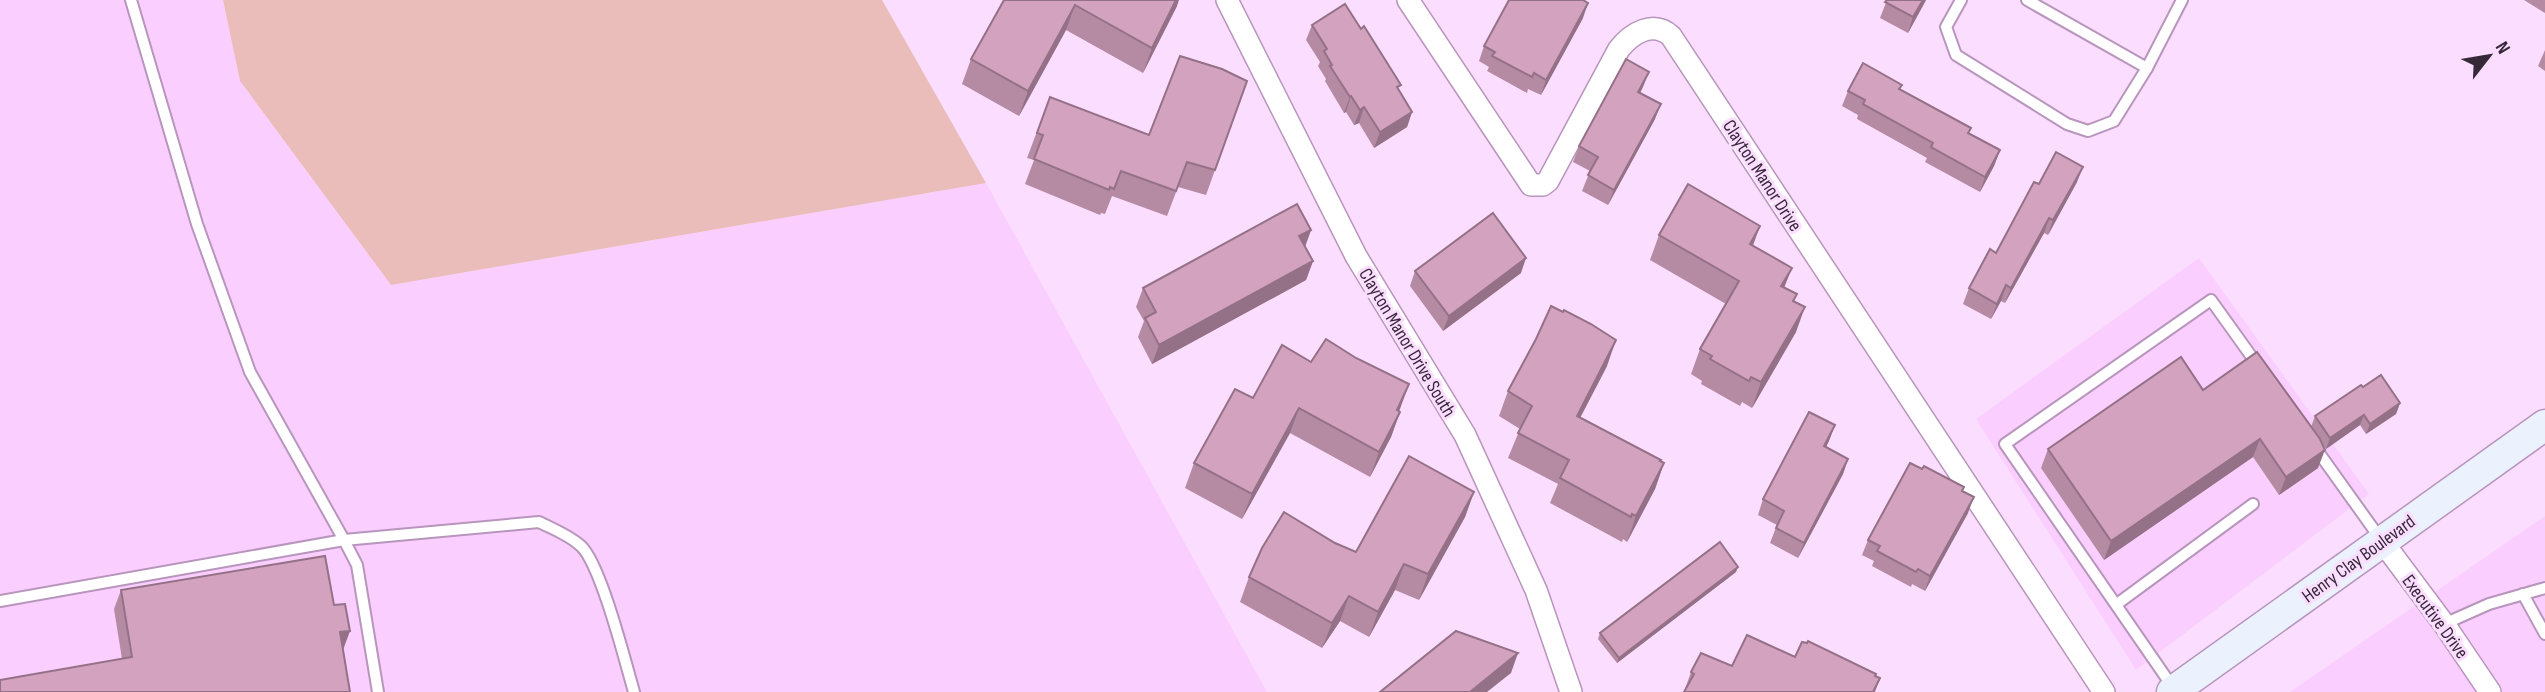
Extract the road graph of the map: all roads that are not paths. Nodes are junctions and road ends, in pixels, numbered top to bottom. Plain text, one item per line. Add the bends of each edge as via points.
1 (131, 0) edge
2 (1227, 0) edge
3 (1408, 0) edge
4 (1961, 0) edge
5 (2027, 0) edge
6 (2182, 0) edge
7 (2147, 68) junction
8 (2265, 377) edge
9 (2545, 425) edge
10 (2304, 431) edge
11 (2253, 503) dead end
12 (344, 540) junction
13 (2382, 541) junction
14 (2545, 588) edge
15 (2523, 594) junction
16 (0, 601) edge
17 (2117, 604) junction
18 (2444, 624) junction
19 (2545, 634) edge
20 (2174, 691) edge
21 (378, 692) edge
22 (634, 692) edge
23 (1570, 692) edge
24 (2104, 692) edge
25 (2490, 692) edge

1 - 12 lane via 197,224 250,372
2 - 23 street, Clayton Manor Drive South via 1356,256 1465,435 1536,590
3 - 24 street, Clayton Manor Drive via 1531,185 1543,186 1548,181 1629,36 1654,27 1665,30
4 - 7 lane via 1946,27 1956,55 2067,124 2088,131 2114,121
5 - 7 lane
6 - 7 lane
8 - 17 lane via 2211,300 2005,444
9 - 13 main road, Henry Clay Boulevard
10 - 13 lane
11 - 17 lane
12 - 16 lane
12 - 21 lane via 358,565
12 - 22 lane via 539,522 563,533 583,547 598,574
13 - 18 street, Executive Drive
13 - 20 main road, Henry Clay Boulevard
14 - 15 lane
15 - 18 lane
15 - 19 lane
17 - 20 lane
18 - 25 street, Executive Drive

